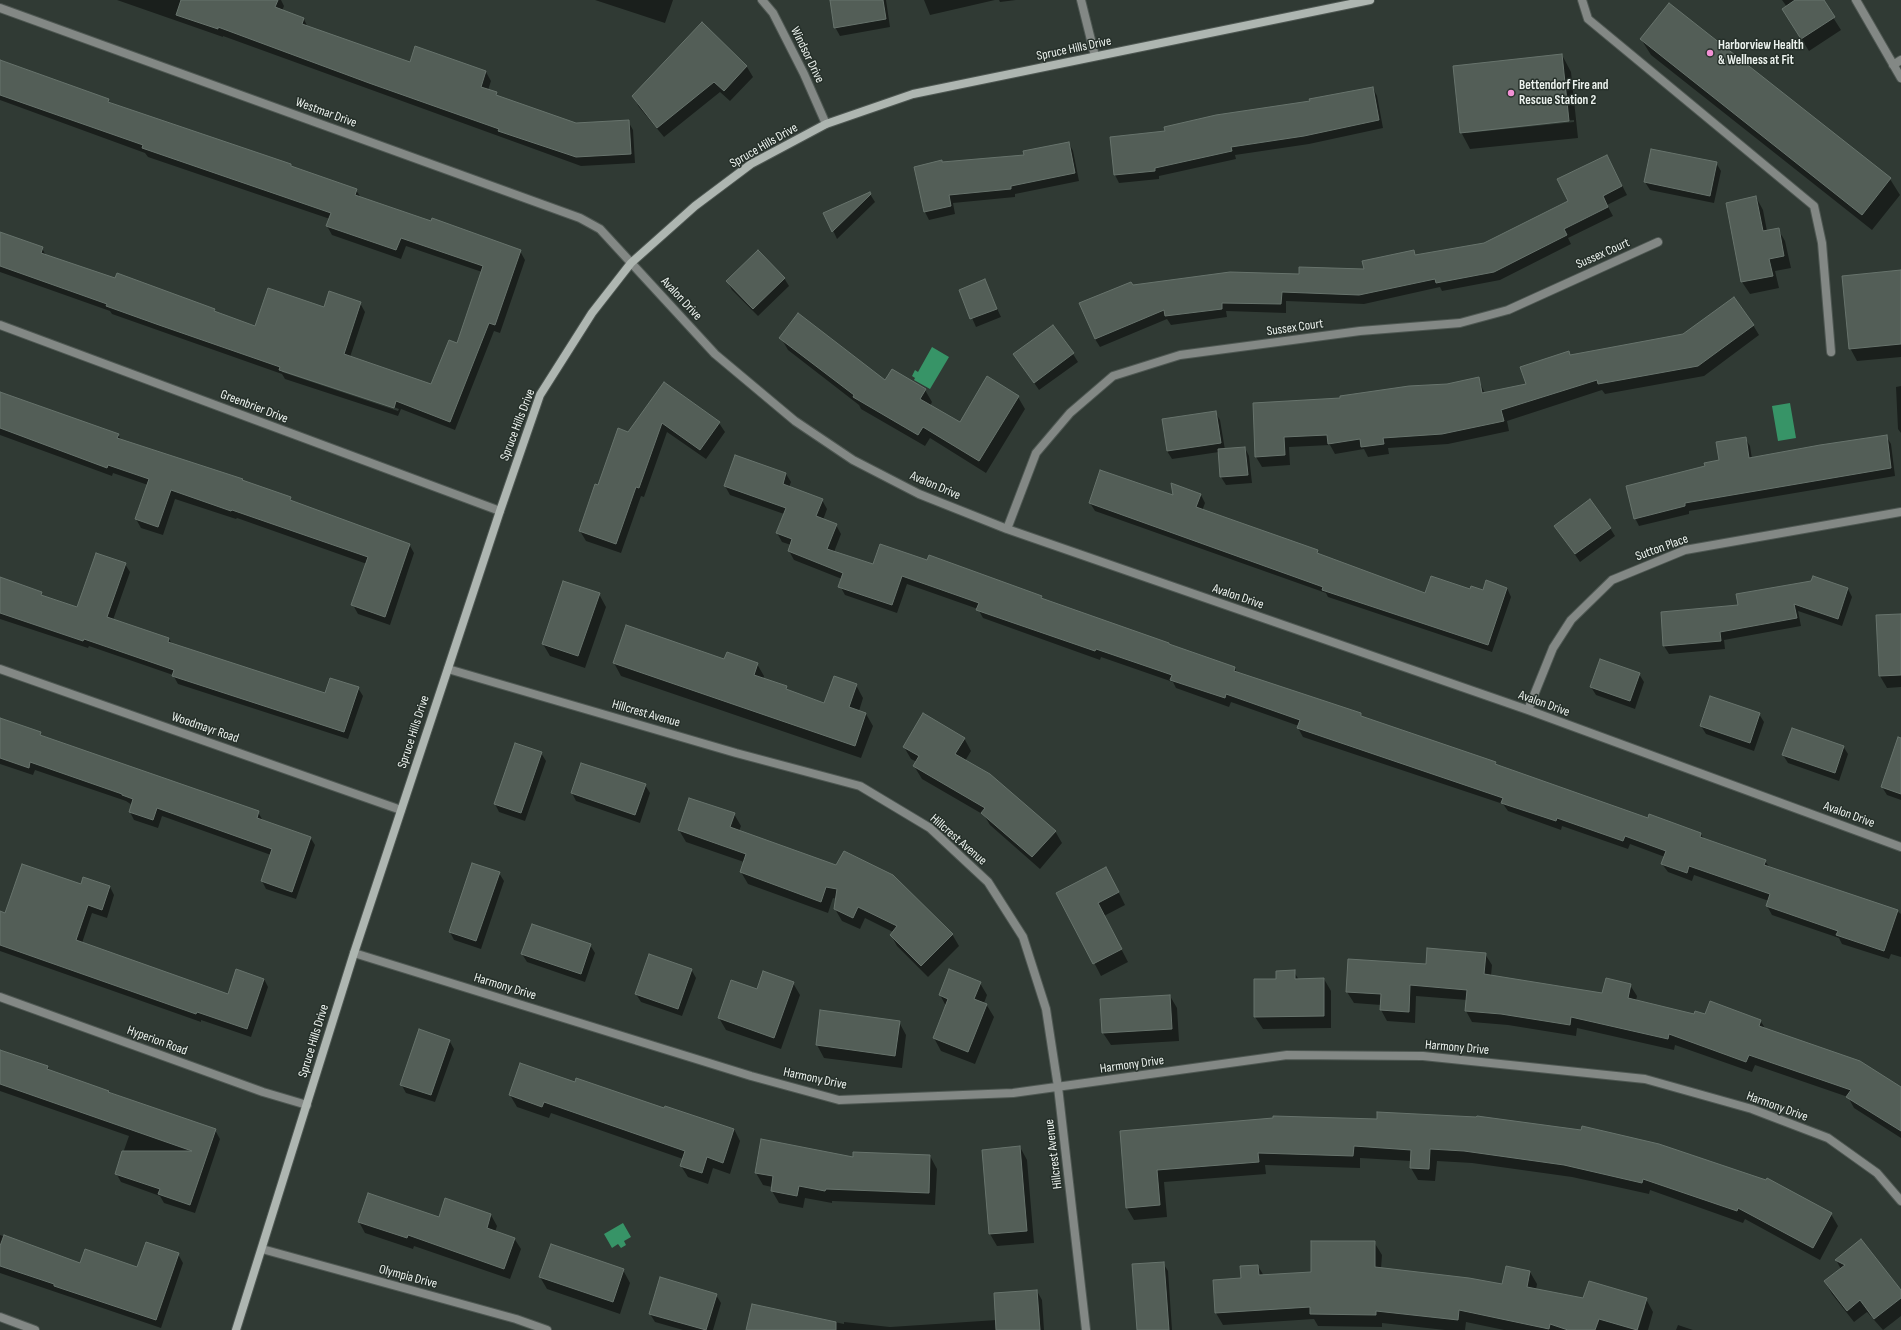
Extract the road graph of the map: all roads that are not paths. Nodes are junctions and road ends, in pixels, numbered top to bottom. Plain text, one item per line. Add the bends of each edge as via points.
1 (762, 0) edge
2 (1081, 0) edge
3 (1370, 0) edge
4 (1582, 0) edge
5 (1856, 0) edge
6 (0, 8) edge
7 (1095, 56) junction
8 (1901, 60) edge
9 (1893, 65) junction
10 (1900, 75) edge
11 (826, 124) junction
12 (1658, 242) dead end
13 (631, 263) junction
14 (0, 325) edge
15 (1832, 352) dead end
16 (500, 511) junction
17 (1901, 512) edge
18 (1007, 529) junction
19 (0, 668) edge
20 (448, 669) junction
21 (1528, 710) junction
22 (401, 810) junction
23 (1901, 847) edge
24 (354, 953) junction
25 (0, 997) edge
26 (1058, 1087) junction
27 (307, 1105) junction
28 (1901, 1201) edge
29 (262, 1249) junction
30 (0, 1317) edge
31 (35, 1330) edge
32 (236, 1330) edge
33 (547, 1330) edge
34 (1086, 1330) edge

1 - 11 street, Windsor Drive via 773,13
2 - 7 street
3 - 7 main road, Spruce Hills Drive
4 - 15 street via 1588,19 1814,206 1822,243
5 - 9 street
6 - 13 street, Westmar Drive via 580,218 600,229
7 - 11 main road, Spruce Hills Drive via 913,94
8 - 9 street
9 - 10 street
11 - 13 main road, Spruce Hills Drive via 751,164 695,206
12 - 18 street, Sussex Court via 1508,310 1460,323 1360,331 1180,355 1113,376 1070,413 1036,453
13 - 16 main road, Spruce Hills Drive via 592,313 540,395
13 - 18 street, Avalon Drive via 715,354 795,421 853,460 899,484
14 - 16 street, Greenbrier Drive
16 - 20 main road, Spruce Hills Drive
17 - 21 street, Sutton Place via 1685,550 1612,580 1571,620 1553,648
18 - 21 street, Avalon Drive
19 - 22 street, Woodmayr Road
20 - 22 main road, Spruce Hills Drive
20 - 26 street, Hillcrest Avenue via 736,753 860,786 930,828 988,882 1023,936 1046,1009
21 - 23 street, Avalon Drive
22 - 24 main road, Spruce Hills Drive
24 - 26 street, Harmony Drive via 751,1076 839,1100 1013,1093
24 - 27 main road, Spruce Hills Drive
25 - 27 street, Hyperion Road via 263,1092
26 - 28 street, Harmony Drive via 1287,1056 1424,1056 1645,1079 1752,1109 1828,1138 1877,1173
26 - 34 street, Hillcrest Avenue
27 - 29 main road, Spruce Hills Drive
29 - 32 main road, Spruce Hills Drive
29 - 33 street, Olympia Drive via 516,1319
30 - 31 street

